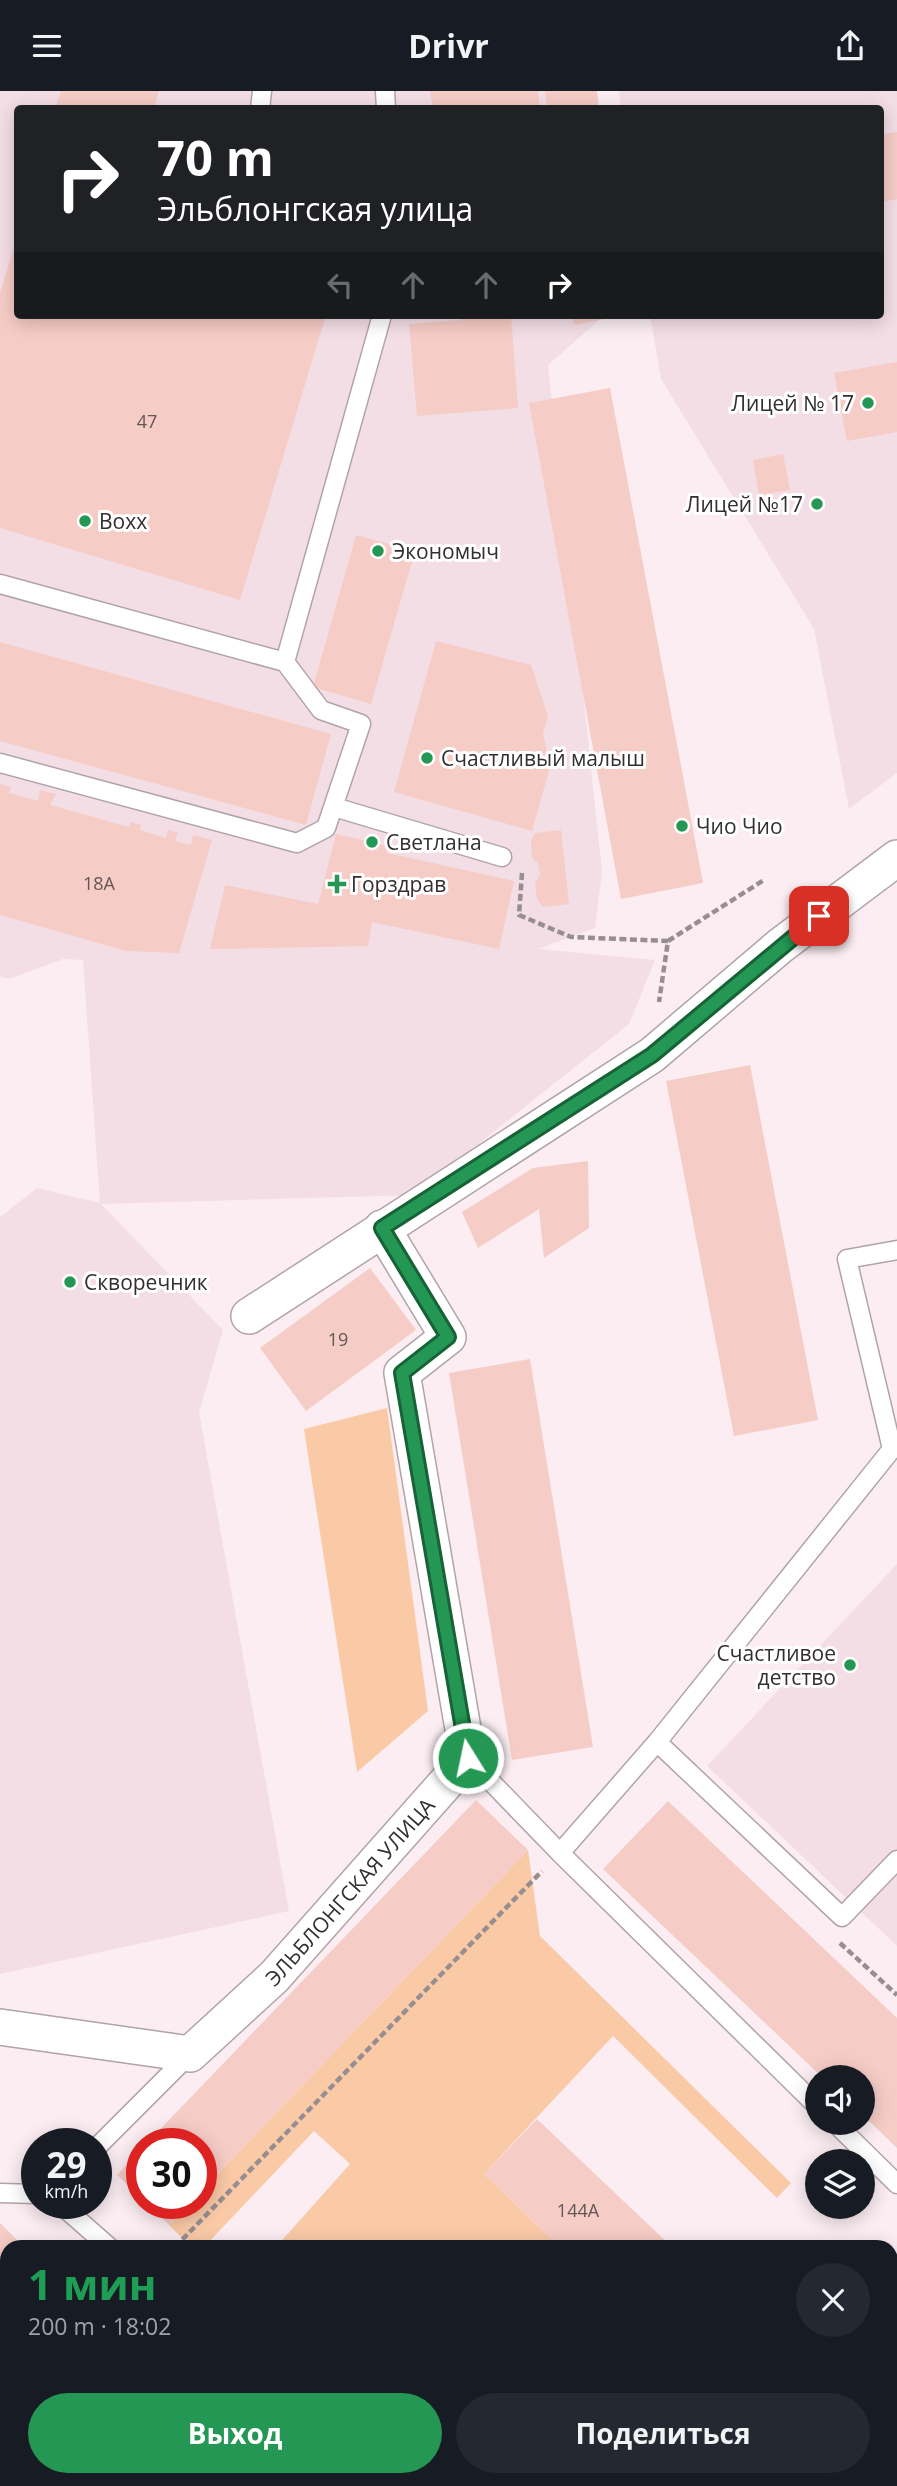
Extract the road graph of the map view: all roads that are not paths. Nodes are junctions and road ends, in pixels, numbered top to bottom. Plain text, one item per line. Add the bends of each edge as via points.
1 (381, 319) edge
2 (0, 584) edge
3 (285, 662) junction
4 (0, 763) edge
5 (334, 807) junction
6 (502, 857) road end
7 (897, 858) edge
8 (382, 1228) junction
9 (897, 1250) edge
10 (249, 1316) dead end
11 (657, 1742) junction
12 (468, 1758) junction
13 (560, 1853) junction
14 (897, 1860) edge
15 (0, 2027) edge
16 (190, 2054) junction
17 (805, 2094) edge
18 (112, 2132) edge
19 (847, 2135) edge
20 (897, 2184) edge
21 (0, 2193) edge
22 (21, 2194) edge
23 (77, 2219) edge
24 (101, 2240) edge

1 - 3 lane
2 - 3 lane
3 - 5 lane via 321,710 361,724
4 - 5 lane via 297,843 326,828
5 - 6 lane
7 - 8 street via 780,946 652,1055
8 - 10 street
8 - 12 street via 448,1337 402,1373
9 - 11 lane via 847,1259 892,1449
11 - 13 lane
11 - 14 lane via 842,1917
12 - 13 lane
12 - 16 street, ЭЛЬБЛОНГСКАЯ УЛИЦА via 274,1977
13 - 17 lane
15 - 16 street
16 - 18 lane
19 - 20 lane
21 - 22 lane
23 - 24 lane

